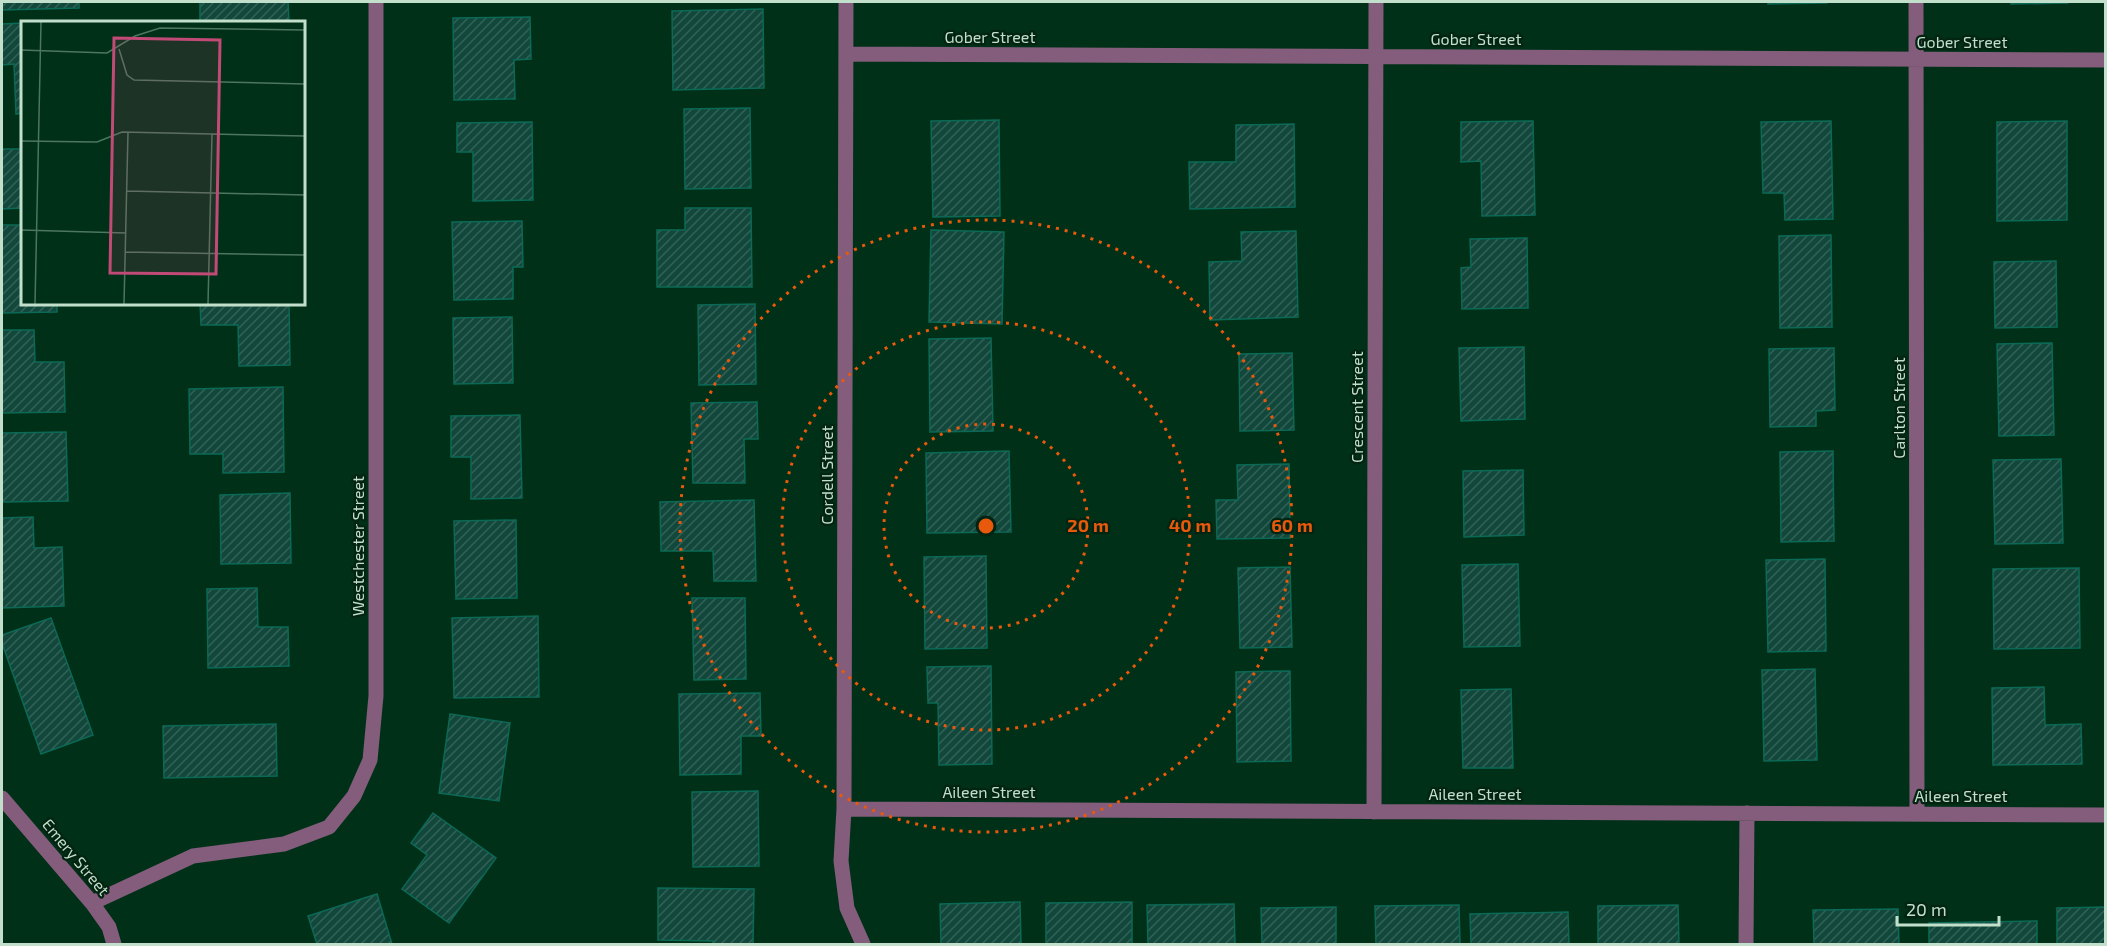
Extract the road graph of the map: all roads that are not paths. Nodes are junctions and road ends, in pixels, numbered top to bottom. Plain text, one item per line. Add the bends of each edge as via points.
1 (376, 2) edge
2 (846, 2) edge
3 (1376, 2) edge
4 (1916, 2) edge
5 (846, 54) junction
6 (1376, 57) junction
7 (1917, 60) junction
8 (2106, 60) edge
9 (2, 798) edge
10 (844, 809) junction
11 (1374, 812) junction
12 (1747, 813) junction
13 (1917, 814) junction
14 (2106, 815) edge
15 (92, 903) junction
16 (114, 945) edge
17 (862, 945) edge
18 (1746, 945) edge

1 - 15 street, Westchester Street via 376,696 370,760 354,796 329,827 285,844 192,856
2 - 5 street, Cordell Street
3 - 6 street, Crescent Street
4 - 7 street, Carlton Street
5 - 6 street, Gober Street
5 - 10 street, Cordell Street
6 - 7 street, Gober Street
6 - 11 street, Crescent Street
7 - 8 street, Gober Street
7 - 13 street, Carlton Street
9 - 15 street, Emery Street
10 - 11 street, Aileen Street
10 - 17 street, Cordell Street via 841,861 847,908
11 - 12 street, Aileen Street
12 - 13 street, Aileen Street
12 - 18 street
13 - 14 street, Aileen Street
15 - 16 street, Emery Street via 109,927

